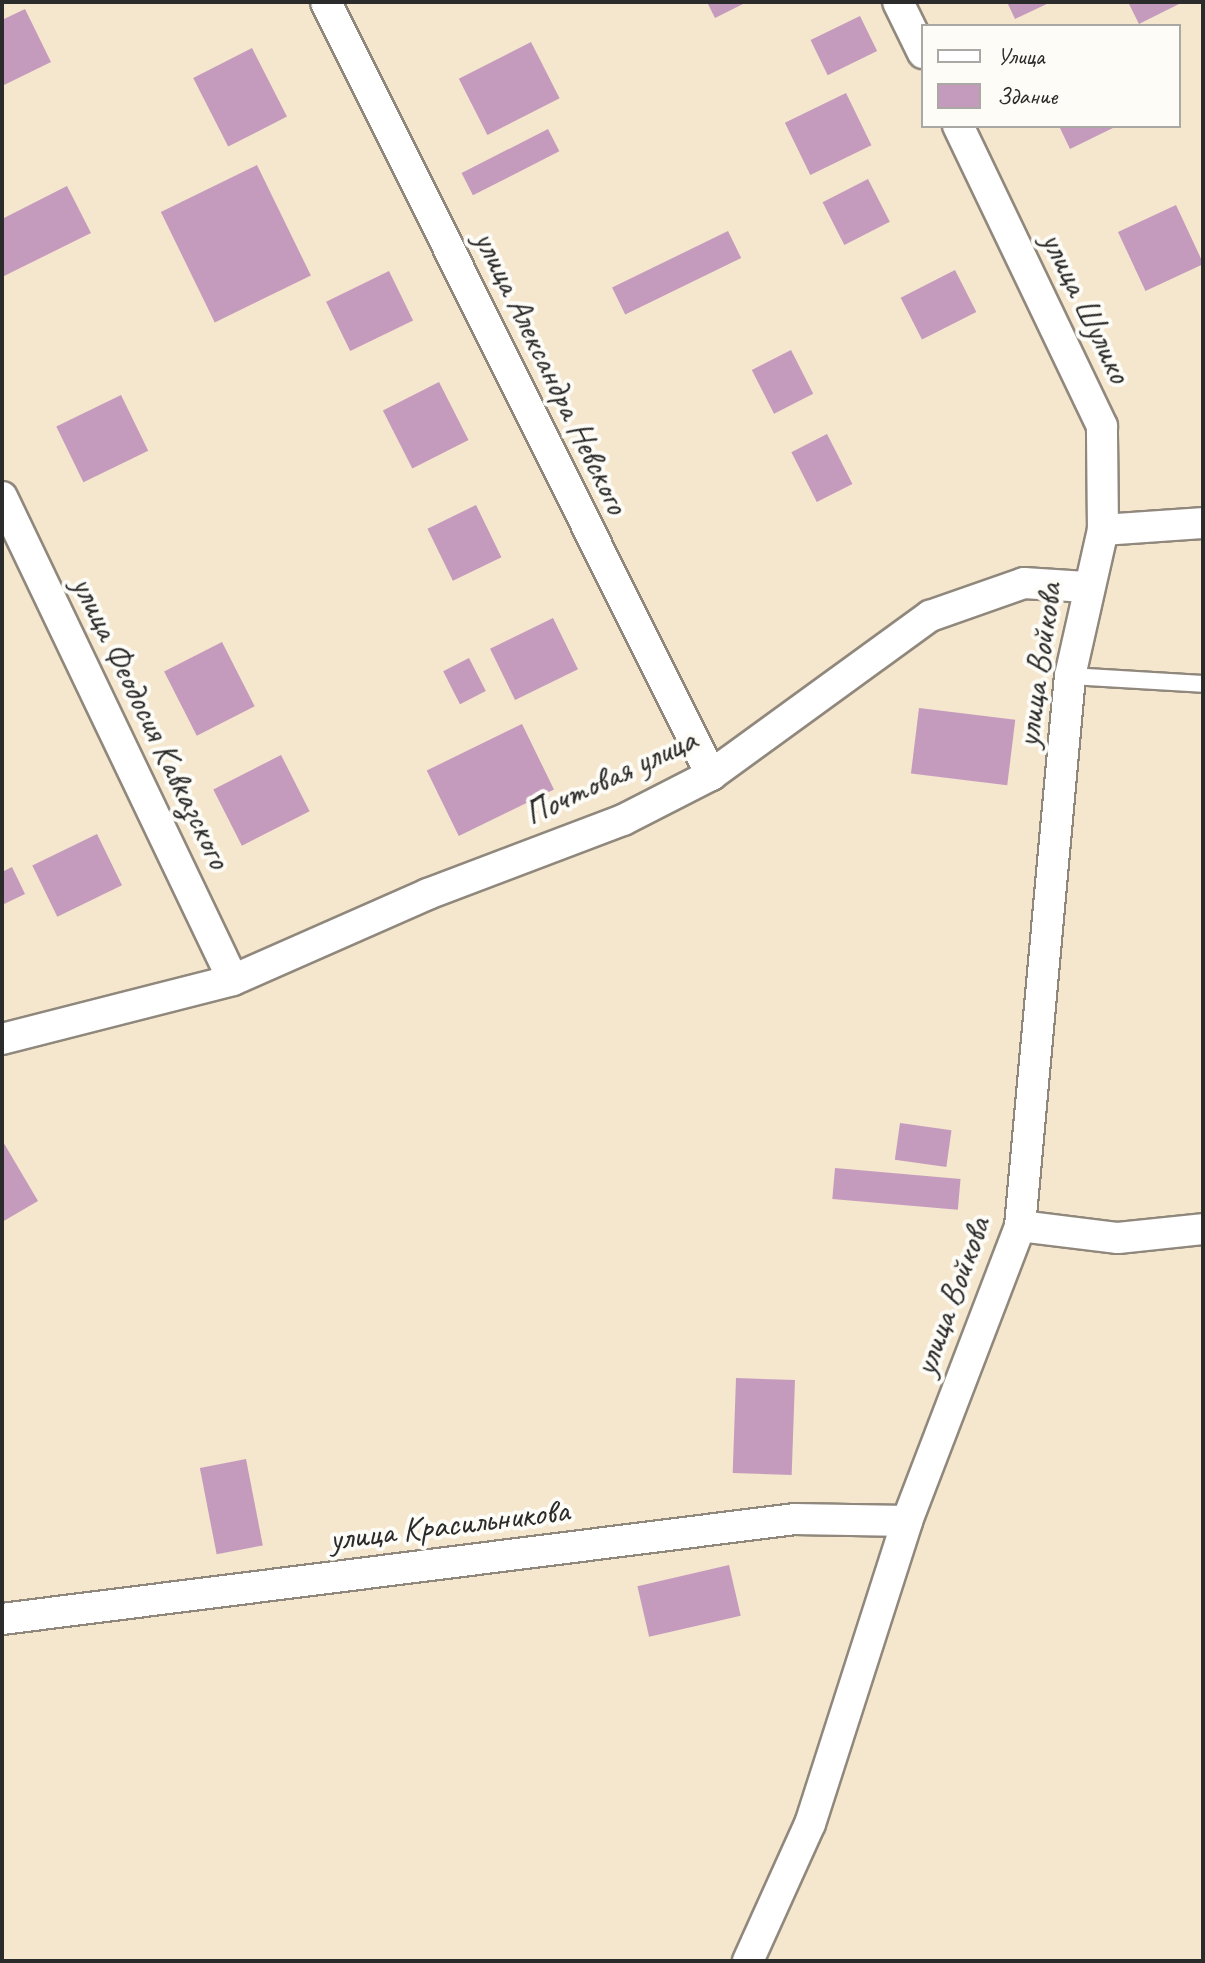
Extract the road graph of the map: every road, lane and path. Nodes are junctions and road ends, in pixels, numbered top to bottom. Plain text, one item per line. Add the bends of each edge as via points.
1 (326, 2) edge
2 (898, 2) edge
3 (921, 49) edge
4 (959, 128) edge
5 (2, 497) edge
6 (1203, 523) edge
7 (1103, 530) junction
8 (1086, 587) junction
9 (1070, 676) junction
10 (1203, 684) edge
11 (711, 775) junction
12 (233, 980) junction
13 (2, 1039) edge
14 (1020, 1226) junction
15 (1203, 1229) edge
16 (907, 1521) junction
17 (2, 1619) edge
18 (748, 1961) edge

1 - 11 street, улица Александра Невского
2 - 3 street
4 - 7 street, улица Шулико via 1102,426
5 - 12 street, улица Феодосия Кавказского
6 - 7 street
7 - 8 street, улица Войкова
8 - 9 street, улица Войкова
8 - 11 street, Почтовая улица via 1024,583 930,616
9 - 10 lane
9 - 14 street, улица Войкова
11 - 12 street, Почтовая улица via 623,820 428,894
12 - 13 street, Почтовая улица
14 - 15 street via 1118,1238
14 - 16 street, улица Войкова
16 - 17 street, улица Красильникова via 795,1519
16 - 18 street, улица Войкова via 810,1824

